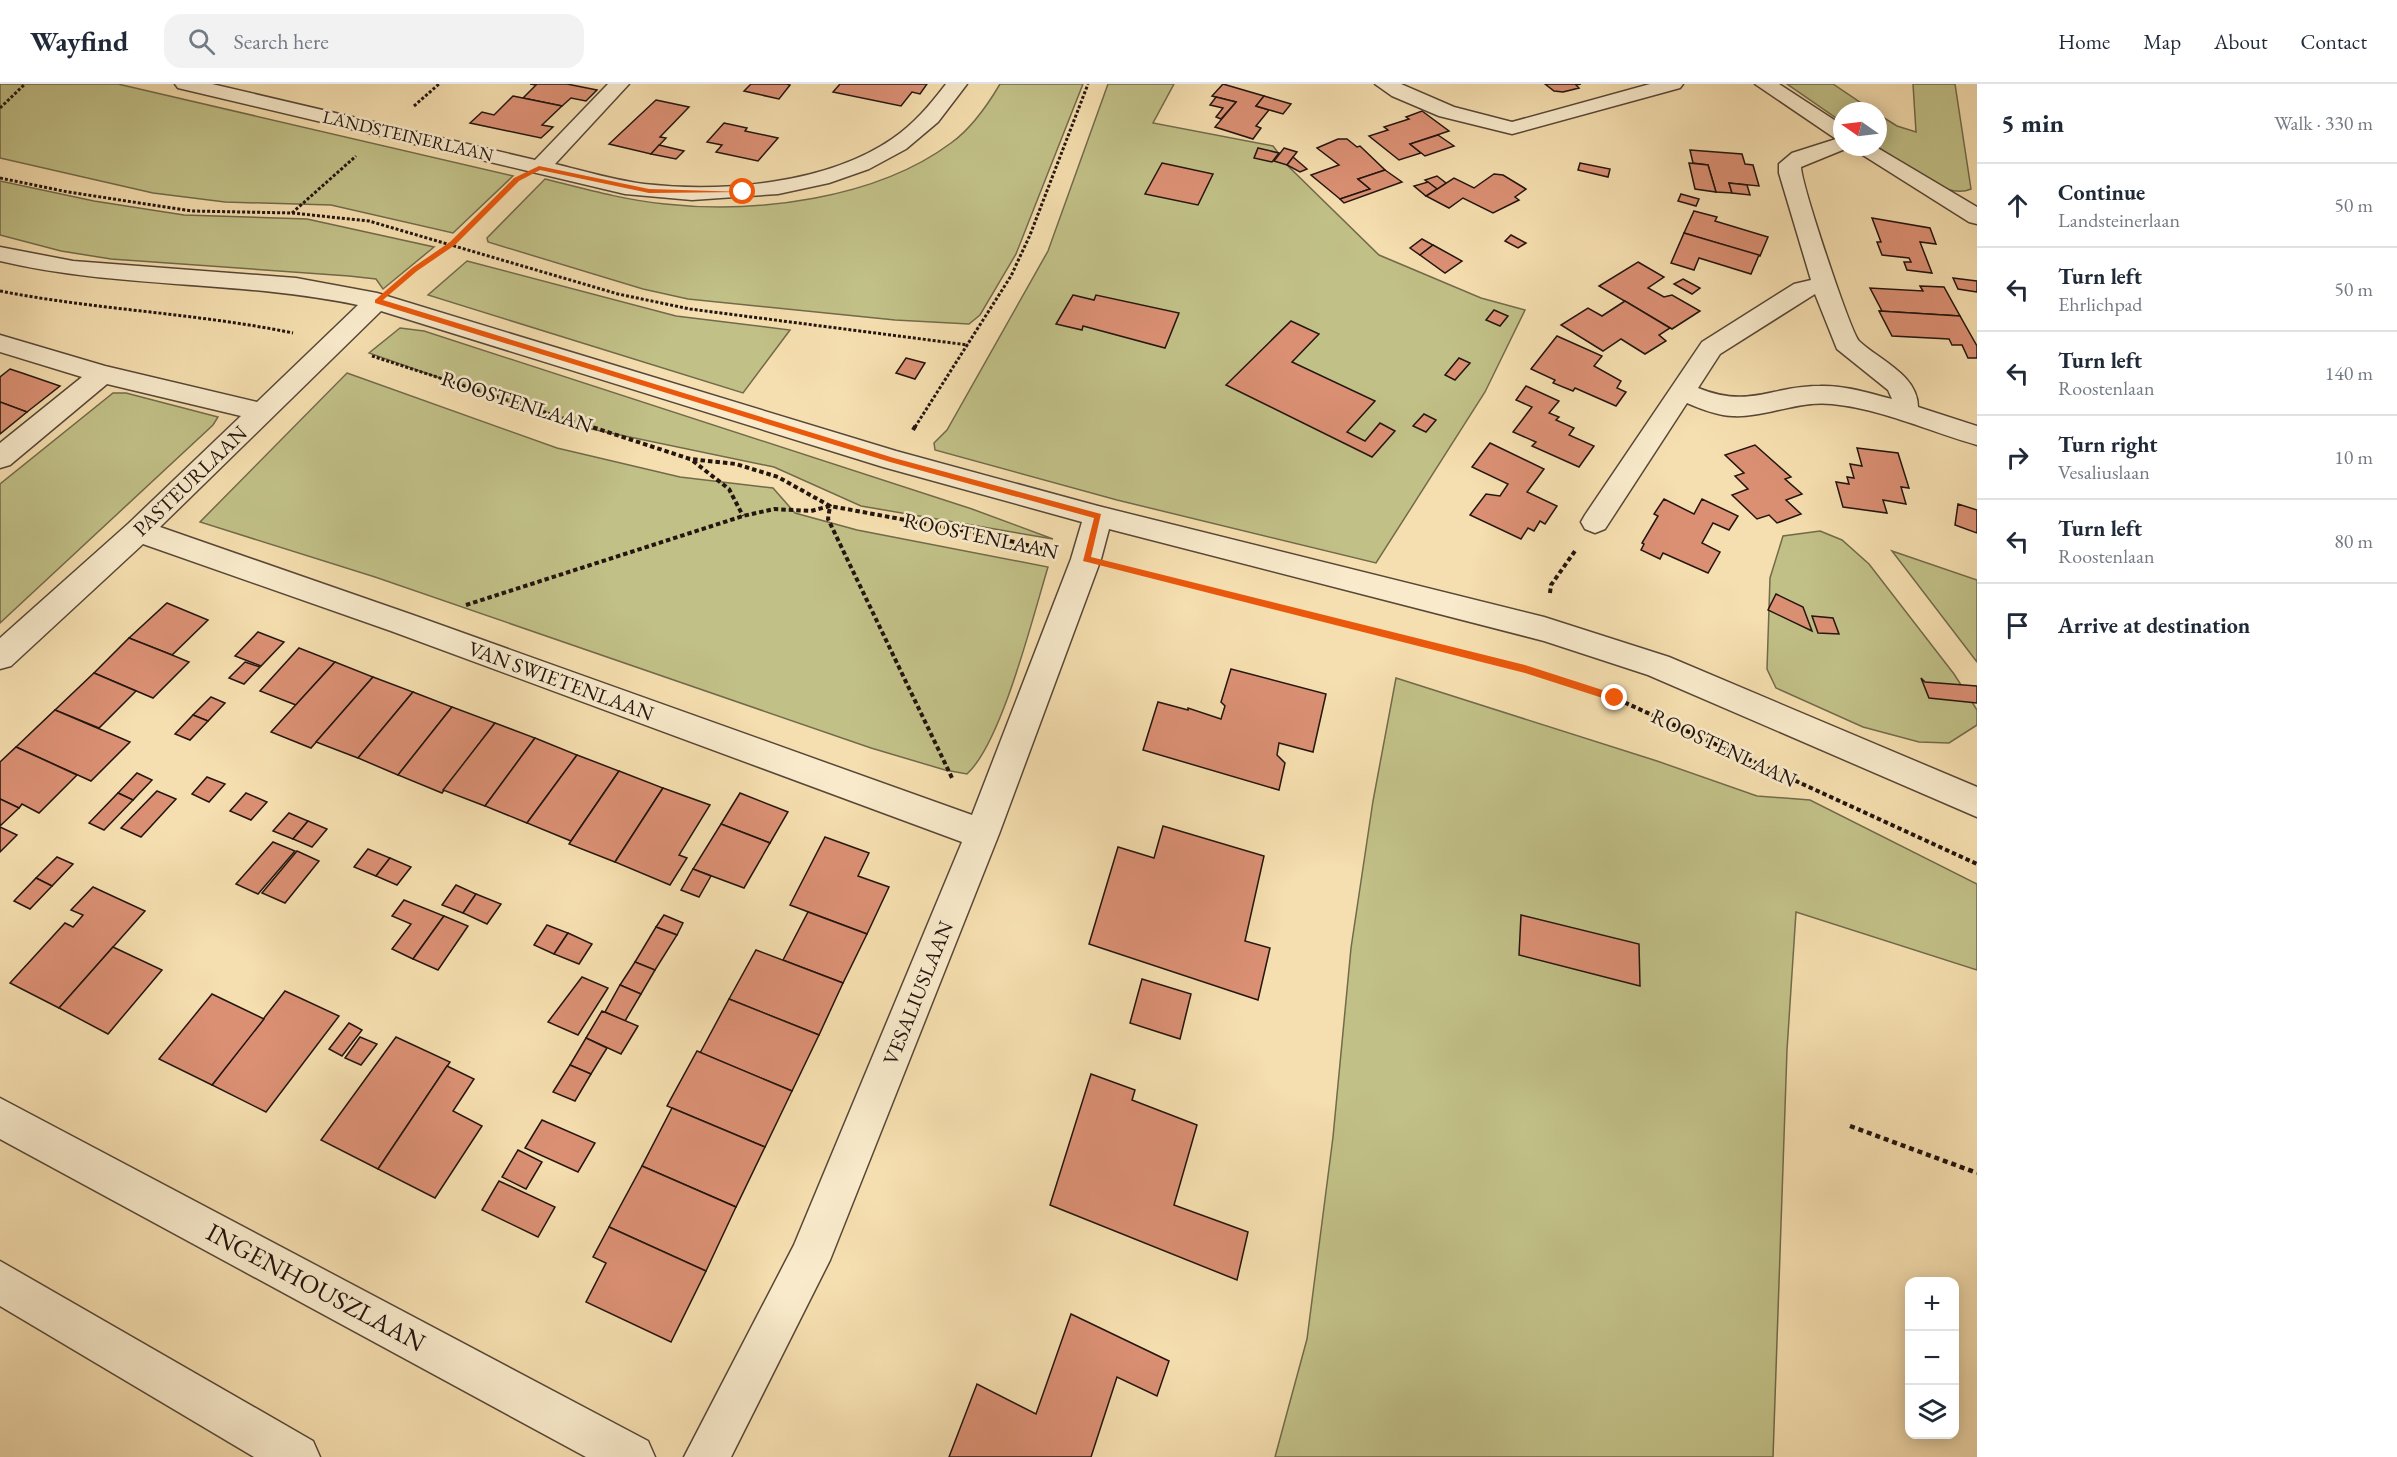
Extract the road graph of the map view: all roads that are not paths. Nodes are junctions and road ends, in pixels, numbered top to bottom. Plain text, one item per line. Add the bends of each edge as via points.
1 (185, 84) edge
2 (619, 84) edge
3 (957, 84) edge
4 (1385, 84) edge
5 (1672, 84) edge
6 (1765, 84) edge
7 (1833, 128) edge
8 (1833, 147) edge
9 (1877, 156) edge
10 (539, 168) junction
11 (1977, 217) edge
12 (0, 254) edge
13 (1824, 284) junction
14 (377, 301) junction
15 (0, 343) edge
16 (102, 374) junction
17 (1684, 392) junction
18 (261, 412) junction
19 (1905, 413) junction
20 (1977, 436) edge
21 (0, 458) edge
22 (1098, 516) junction
23 (1595, 522) dead end
24 (139, 531) junction
25 (0, 657) edge
26 (1977, 802) edge
27 (982, 834) junction
28 (0, 1118) edge
29 (0, 1282) edge
30 (297, 1457) edge
31 (632, 1457) edge
32 (707, 1457) edge

1 - 10 street, LANDSTEINERLAAN
2 - 10 street
3 - 10 street, LANDSTEINERLAAN via 942,108 897,144 852,167 799,184 743,192 649,191
4 - 5 street via 1486,124 1512,128
6 - 7 street
8 - 13 street via 1790,164
9 - 11 street
12 - 14 street via 122,276 297,286
13 - 17 street via 1803,289 1711,348
13 - 19 street via 1846,343 1898,385 1905,399
14 - 18 street, PASTEURLAAN
14 - 22 street via 893,460
15 - 16 street
16 - 18 street
16 - 21 street
17 - 19 street via 1735,408 1830,395
17 - 23 street
18 - 24 street, PASTEURLAAN
19 - 20 street
22 - 26 street via 1544,629 1658,666
22 - 27 street, VESALIUSLAAN via 1086,559
24 - 25 street, PASTEURLAAN
24 - 27 street, VAN SWIETENLAAN
27 - 32 street, VESALIUSLAAN via 809,1260
28 - 31 street, INGENHOUSZLAAN
29 - 30 street

